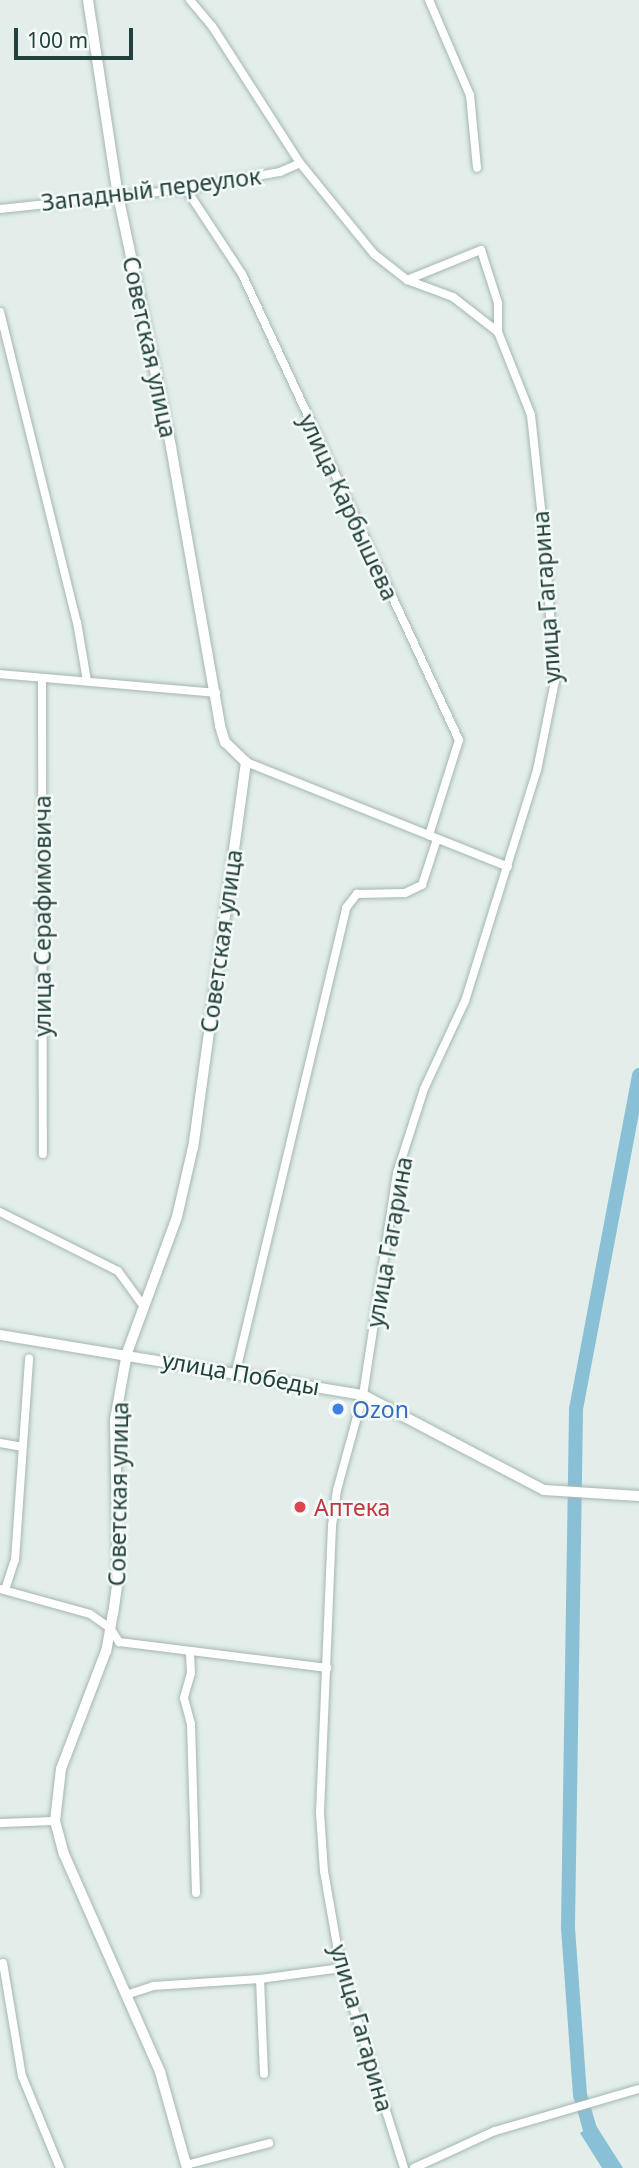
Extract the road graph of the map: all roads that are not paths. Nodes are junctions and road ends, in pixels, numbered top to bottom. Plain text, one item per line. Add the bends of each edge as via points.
1 (88, 0) edge
2 (190, 0) edge
3 (429, 0) edge
4 (300, 163) junction
5 (477, 168) dead end
6 (186, 189) junction
7 (118, 195) junction
8 (0, 209) edge
9 (407, 280) junction
10 (0, 312) edge
11 (498, 332) junction
12 (0, 674) edge
13 (42, 679) junction
14 (87, 681) junction
15 (216, 693) junction
16 (246, 762) junction
17 (433, 837) junction
18 (508, 867) junction
19 (43, 1154) dead end
20 (0, 1212) edge
21 (142, 1304) junction
22 (0, 1335) edge
23 (127, 1353) junction
24 (29, 1358) dead end
25 (236, 1371) junction
26 (363, 1395) junction
27 (0, 1443) edge
28 (22, 1447) junction
29 (639, 1496) edge
30 (2, 1589) edge
31 (110, 1628) junction
32 (190, 1654) junction
33 (327, 1668) junction
34 (55, 1821) junction
35 (0, 1823) edge
36 (196, 1893) dead end
37 (3, 1963) dead end
38 (341, 1968) junction
39 (260, 1979) junction
40 (129, 1994) junction
41 (264, 2074) dead end
42 (639, 2089) edge
43 (269, 2143) dead end
44 (187, 2166) edge
45 (60, 2168) edge
46 (404, 2168) edge
47 (414, 2168) edge

1 - 7 street, Советская улица
2 - 4 street via 212,26
3 - 5 street via 470,95
4 - 6 street, Западный переулок via 280,172
4 - 9 street via 374,254
6 - 7 street, Западный переулок
6 - 17 street, улица Карбышева via 242,274 459,740
7 - 8 street, Западный переулок
7 - 15 street, Советская улица
9 - 11 street via 453,297
9 - 11 street, улица Гагарина via 481,250 498,303
10 - 14 street via 77,622
11 - 18 street, улица Гагарина via 531,415 555,681 537,770
12 - 13 street
13 - 14 street
13 - 19 street, улица Серафимовича
14 - 15 street
15 - 16 street, Советская улица via 225,742
16 - 17 street
16 - 21 street, Советская улица via 193,1147 177,1217 155,1282
17 - 18 street
17 - 25 street, улица Карбышева via 422,885 405,892 357,894 346,908
18 - 26 street, улица Гагарина via 465,1001 424,1089 397,1173
20 - 21 street via 118,1271
21 - 23 street, Советская улица
22 - 23 street, улица Победы
23 - 25 street, улица Победы
23 - 31 street, Советская улица via 115,1420 118,1579
24 - 28 street
25 - 26 street, улица Победы
26 - 29 street, улица Победы via 544,1490
26 - 33 street, улица Гагарина via 334,1514
27 - 28 street
28 - 30 street via 15,1560
30 - 31 street via 90,1614
31 - 32 street via 119,1642
31 - 34 street, Советская улица via 106,1651 61,1769
32 - 33 street
32 - 36 street via 184,1698 191,1724
33 - 38 street, улица Гагарина via 320,1813 324,1871
34 - 35 street
34 - 40 street, Советская улица via 64,1854
37 - 45 street via 22,2076
38 - 39 street
38 - 46 street, улица Гагарина
39 - 40 street via 153,1986
39 - 41 street
40 - 44 street, Советская улица via 160,2072
42 - 47 street via 495,2131
43 - 44 street, Советская улица

